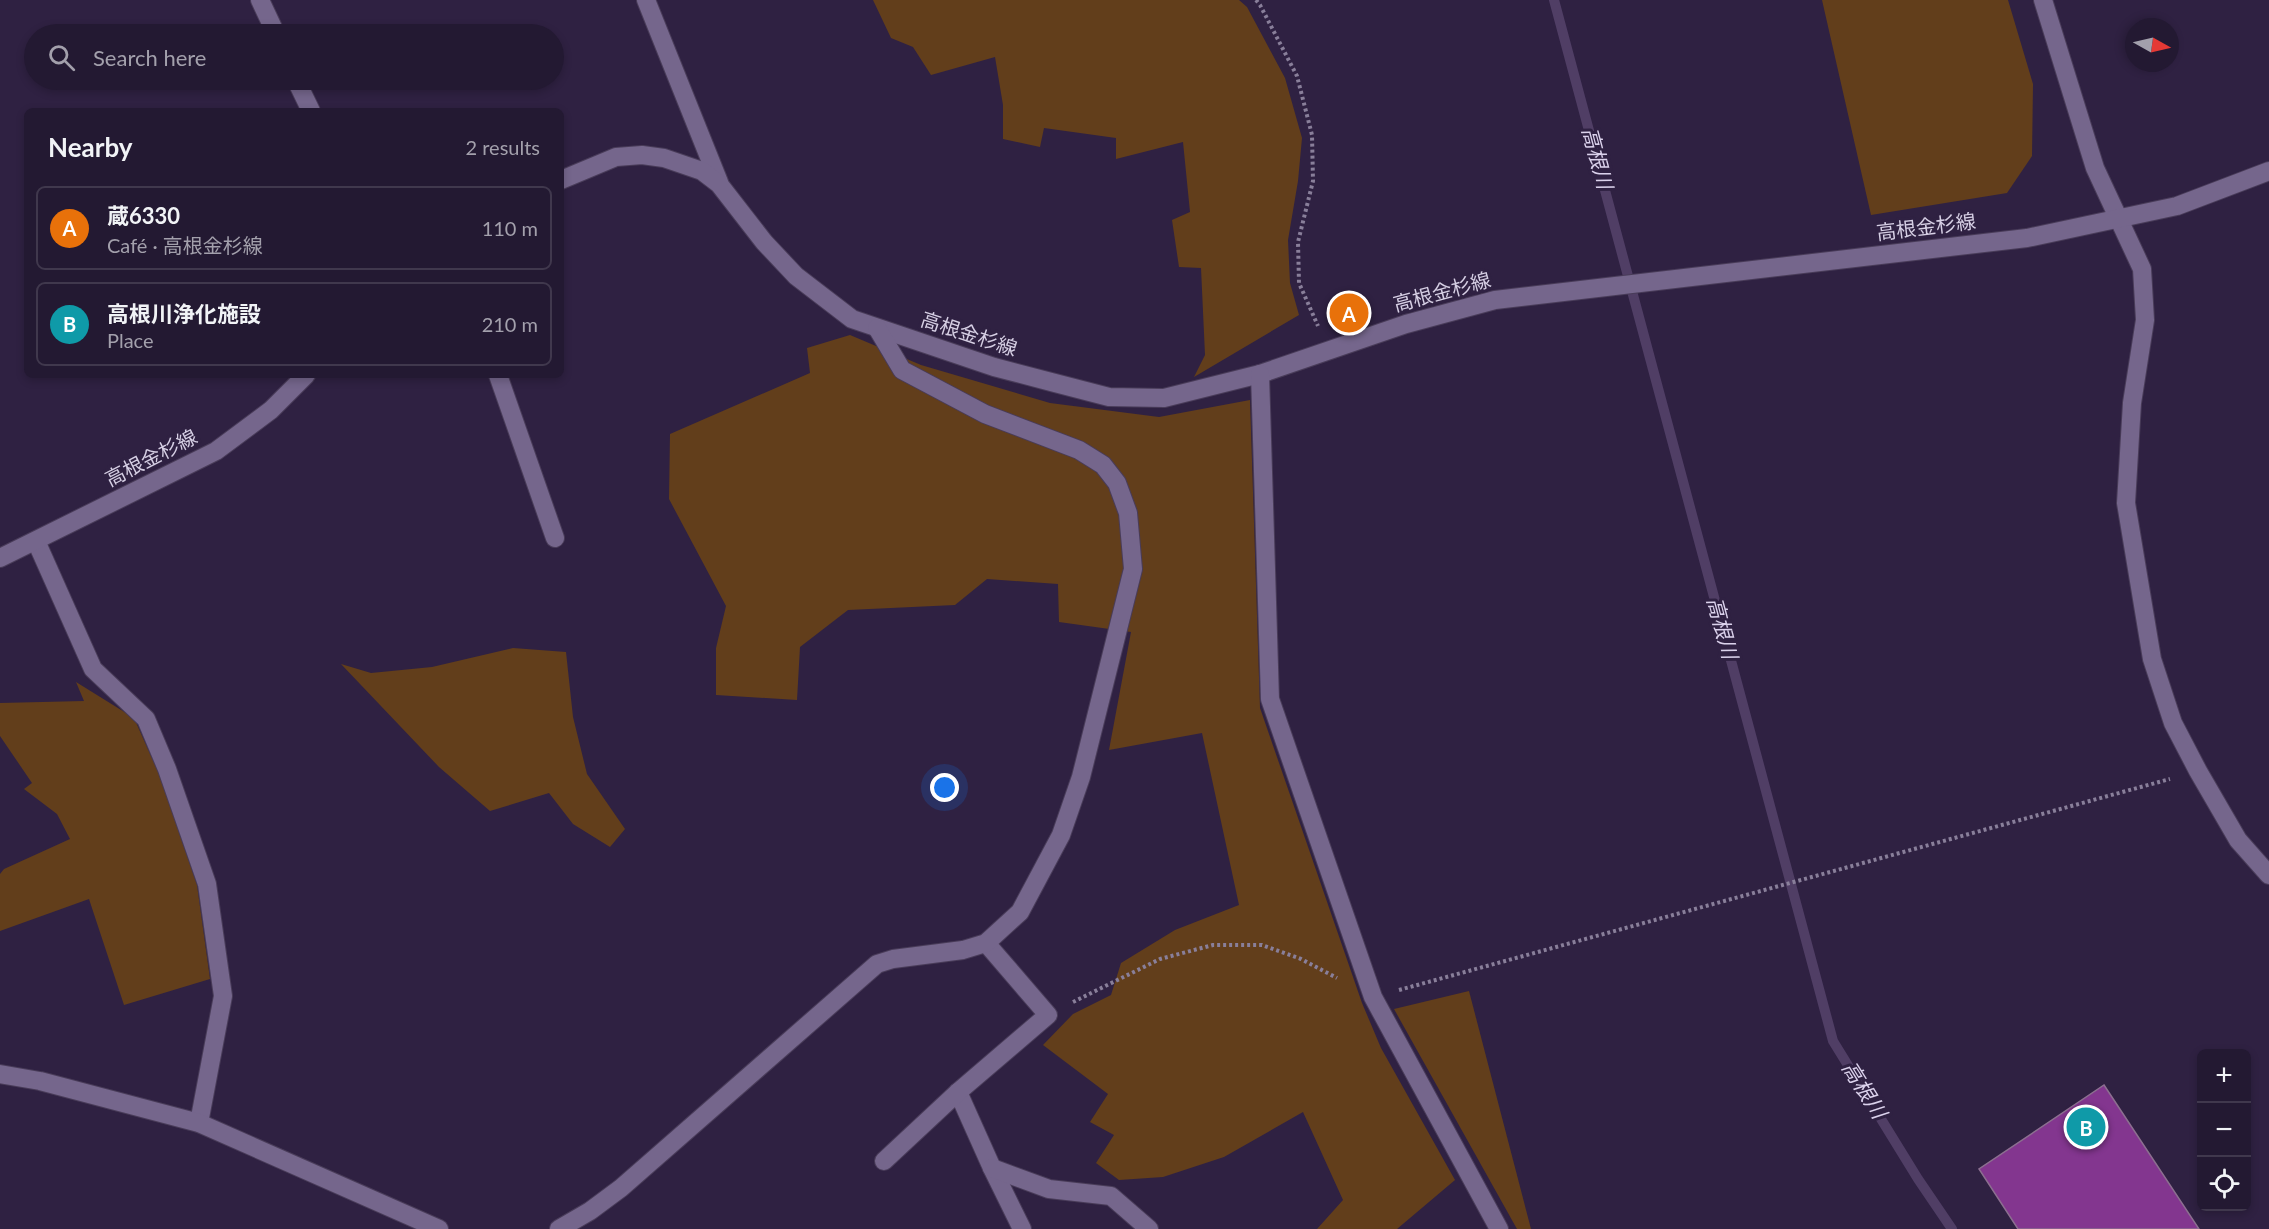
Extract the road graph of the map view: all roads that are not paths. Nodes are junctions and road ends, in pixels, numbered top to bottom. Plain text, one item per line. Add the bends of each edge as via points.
1 (260, 0) edge
2 (646, 0) edge
3 (2043, 0) edge
4 (271, 24) edge
5 (301, 90) edge
6 (310, 108) edge
7 (2269, 171) edge
8 (564, 179) edge
9 (719, 184) junction
10 (2118, 220) junction
11 (877, 328) junction
12 (1260, 374) junction
13 (303, 378) edge
14 (499, 378) edge
15 (555, 538) dead end
16 (36, 541) junction
17 (0, 558) edge
18 (2269, 875) edge
19 (986, 943) junction
20 (0, 1074) edge
21 (958, 1092) junction
22 (199, 1123) junction
23 (884, 1161) dead end
24 (992, 1168) junction
25 (439, 1229) edge
26 (559, 1229) edge
27 (1022, 1229) edge
28 (1149, 1229) edge
29 (1499, 1229) edge

1 - 4 street
2 - 9 street
3 - 10 street via 2095,168
5 - 6 street
7 - 10 street, 高根金杉線 via 2177,206
8 - 9 street, 高根金杉線 via 616,158 642,155 702,171
9 - 11 street, 高根金杉線 via 796,276 852,319
10 - 12 street, 高根金杉線 via 2028,238 1495,300 1406,324
10 - 18 street via 2142,269 2145,320 2132,403 2126,503 2152,659 2172,723 2238,840
11 - 12 street, 高根金杉線 via 994,367 1109,397 1164,398
11 - 19 street via 902,370 985,414 1079,450 1103,465 1117,483 1128,513 1133,569 1081,777 1061,836 1020,912
12 - 29 street via 1270,699 1372,997
13 - 16 street, 高根金杉線 via 272,410 216,451
14 - 15 street
16 - 17 street, 高根金杉線
16 - 22 street via 93,669 146,719 207,884 223,996
19 - 21 street via 1048,1015
19 - 26 street via 877,964 621,1188
20 - 22 street
21 - 23 street
21 - 24 street
22 - 25 street
24 - 27 street
24 - 28 street via 1049,1189 1111,1196

